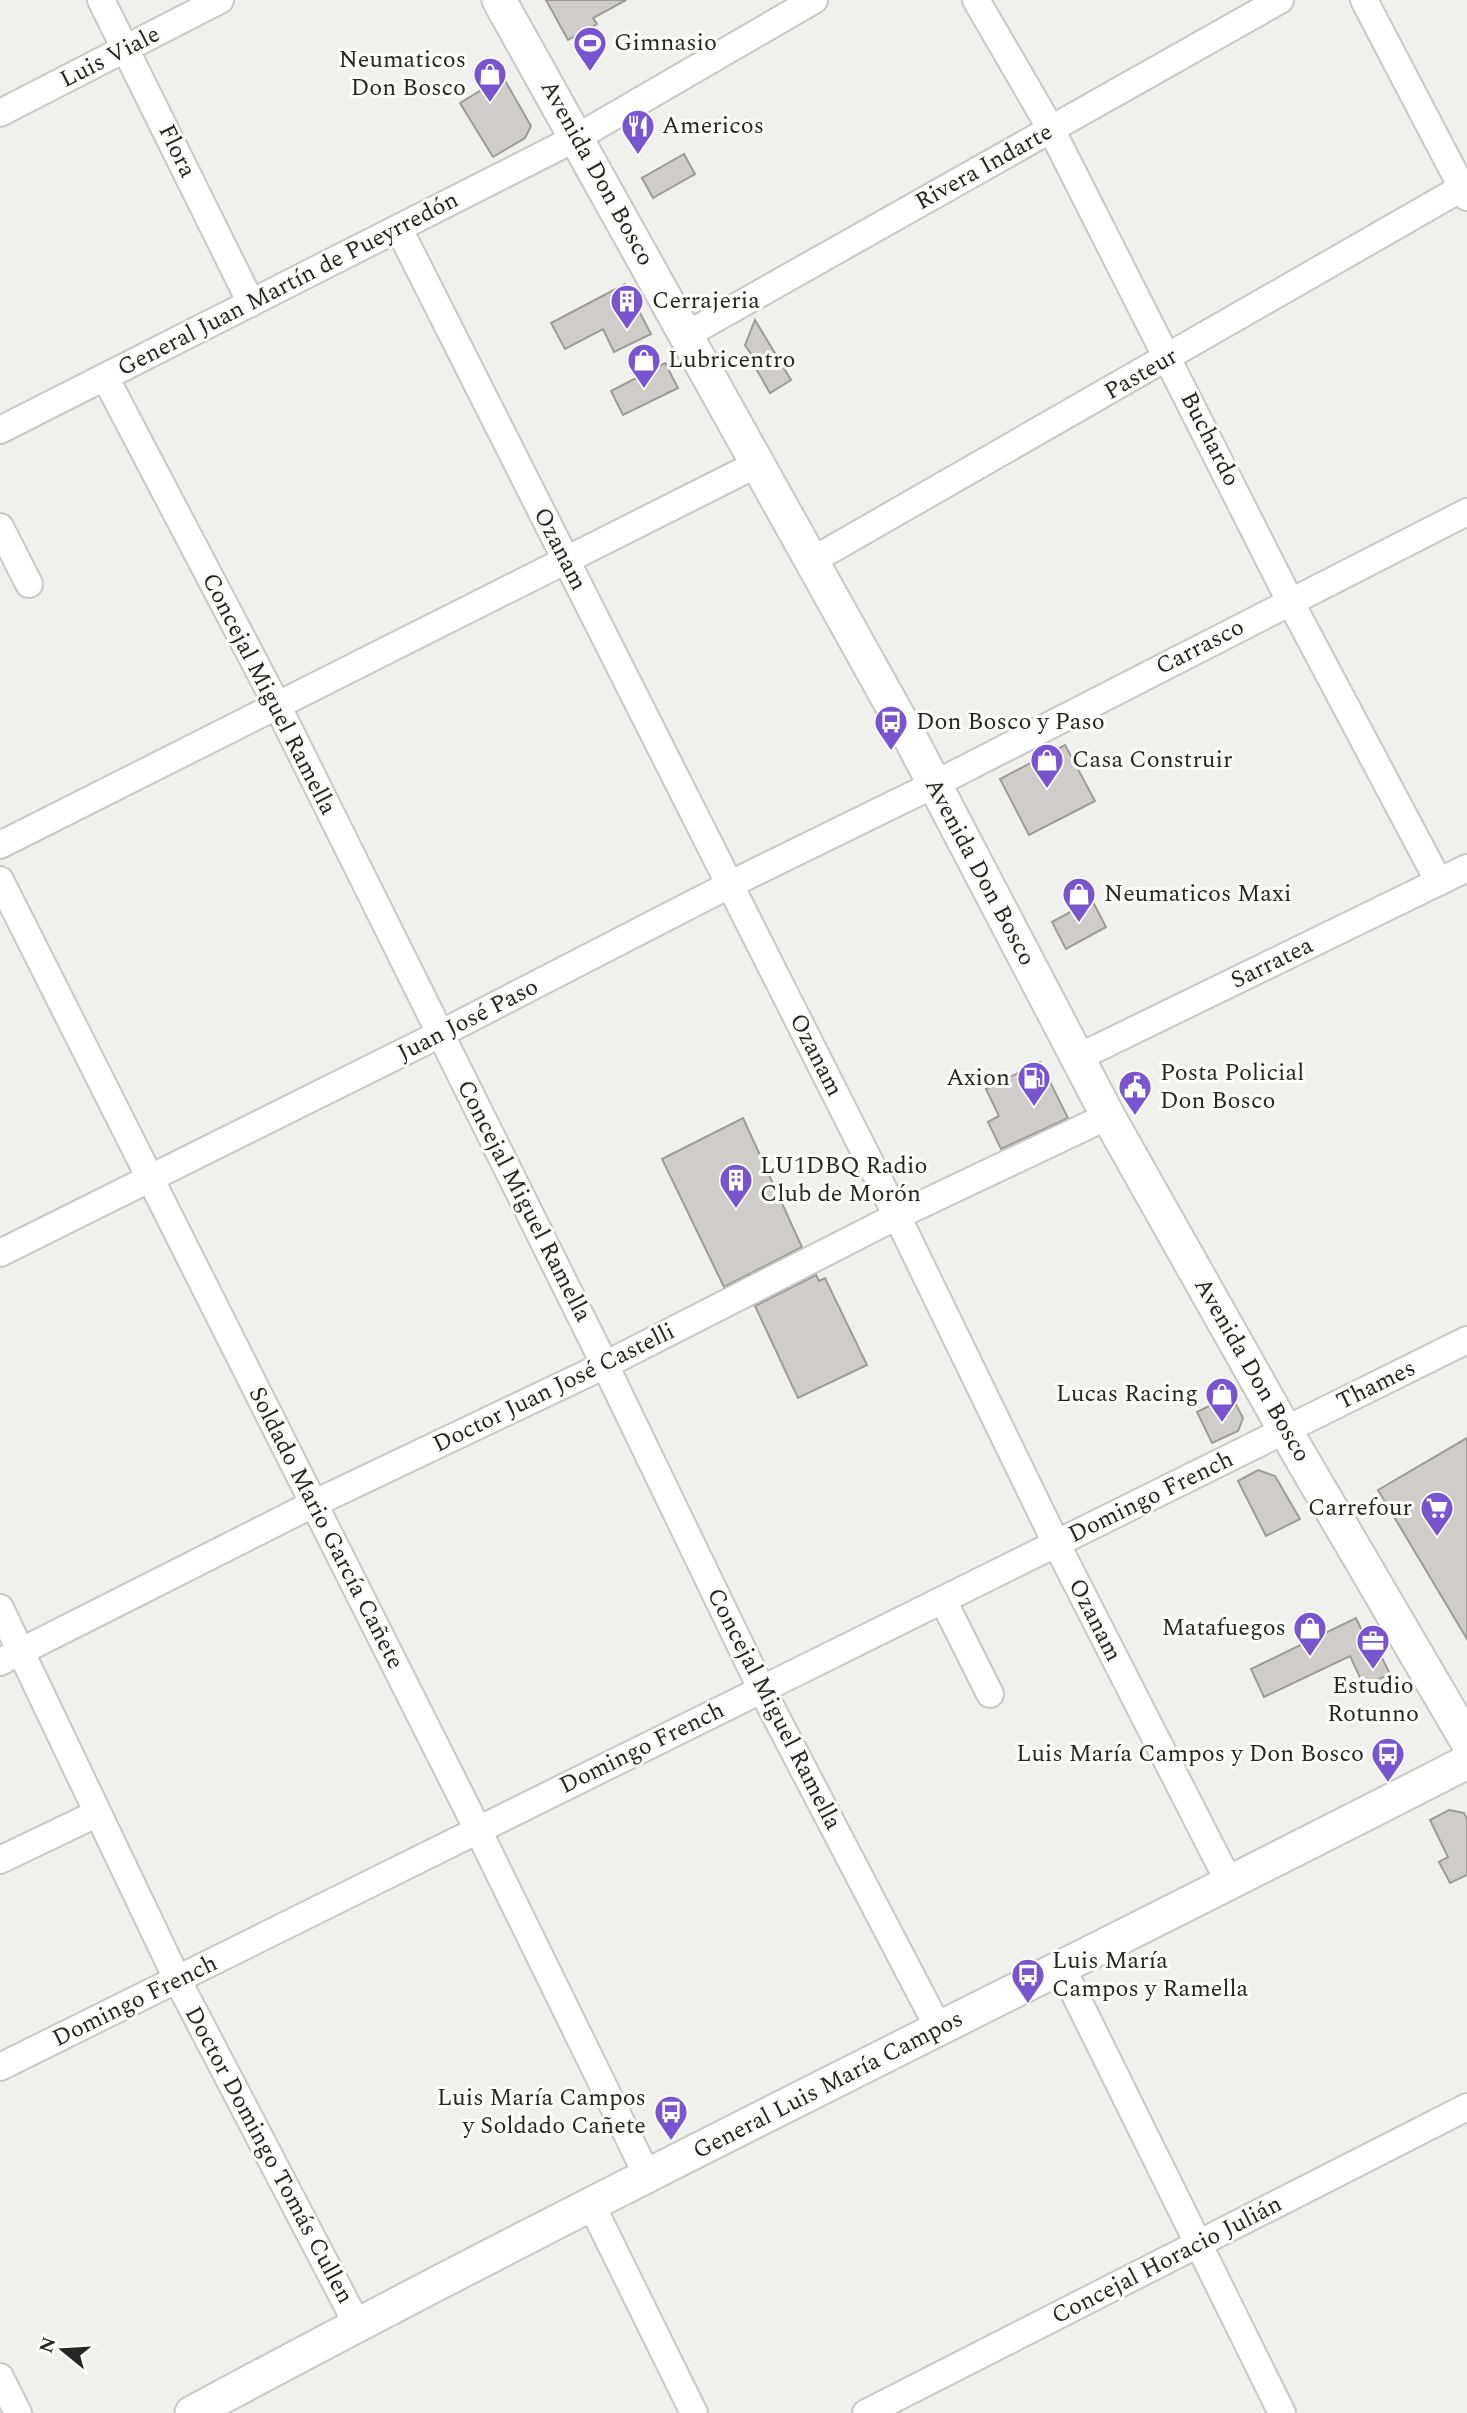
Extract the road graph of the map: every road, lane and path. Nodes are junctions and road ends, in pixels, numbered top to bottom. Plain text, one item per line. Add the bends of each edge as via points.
1 (101, 0) edge
2 (220, 0) edge
3 (499, 0) edge
4 (814, 0) edge
5 (976, 0) edge
6 (1280, 0) edge
7 (1364, 0) edge
8 (127, 48) junction
9 (0, 113) edge
10 (1051, 129) junction
11 (576, 138) junction
12 (1465, 190) edge
13 (399, 229) junction
14 (251, 303) junction
15 (688, 334) junction
16 (1170, 358) junction
17 (105, 377) junction
18 (0, 429) edge
19 (759, 463) junction
20 (1467, 512) edge
21 (0, 527) edge
22 (813, 560) junction
23 (566, 561) junction
24 (29, 584) dead end
25 (1290, 601) junction
26 (277, 705) junction
27 (935, 784) junction
28 (0, 845) edge
29 (1467, 868) edge
30 (0, 880) edge
31 (1439, 882) junction
32 (731, 884) junction
33 (440, 1034) junction
34 (1077, 1058) junction
35 (1108, 1116) junction
36 (151, 1178) junction
37 (897, 1216) junction
38 (0, 1254) edge
39 (1467, 1340) edge
40 (606, 1365) junction
41 (1285, 1430) junction
42 (313, 1504) junction
43 (1056, 1543) junction
44 (943, 1600) junction
45 (0, 1608) edge
46 (11, 1657) edge
47 (762, 1690) junction
48 (990, 1694) dead end
49 (1467, 1741) edge
50 (1467, 1762) edge
51 (96, 1814) junction
52 (477, 1828) junction
53 (0, 1860) edge
54 (1229, 1882) junction
55 (1061, 1966) junction
56 (178, 1982) junction
57 (938, 2027) junction
58 (0, 2067) edge
59 (1467, 2107) edge
60 (648, 2177) junction
61 (592, 2206) junction
62 (1198, 2245) junction
63 (358, 2324) junction
64 (0, 2377) edge
65 (18, 2413) edge
66 (192, 2413) edge
67 (694, 2413) edge
68 (866, 2413) edge
69 (1282, 2413) edge

1 - 8 street, Flora
2 - 8 street, Luis Viale
3 - 11 main road, Avenida Don Bosco
4 - 11 street, General Juan Martín de Pueyrredón
5 - 10 street, Buchardo
6 - 10 street, Rivera Indarte
7 - 12 street
8 - 9 street, Luis Viale
8 - 14 street, Flora
10 - 15 street, Rivera Indarte
10 - 16 street, Buchardo
11 - 13 street, General Juan Martín de Pueyrredón
11 - 15 main road, Avenida Don Bosco
12 - 16 street, Pasteur
13 - 14 street, General Juan Martín de Pueyrredón
13 - 23 street, Ozanam
14 - 17 street, General Juan Martín de Pueyrredón
15 - 19 main road, Avenida Don Bosco
16 - 22 street, Pasteur
16 - 25 street, Buchardo
17 - 18 street, General Juan Martín de Pueyrredón
17 - 26 street, Concejal Miguel Ramella
19 - 22 main road, Avenida Don Bosco
19 - 23 street
20 - 25 street, Carrasco
21 - 24 street
22 - 27 main road, Avenida Don Bosco
23 - 26 street
23 - 32 street, Ozanam
25 - 27 street, Carrasco
25 - 31 street, Buchardo
26 - 28 street
26 - 33 street, Concejal Miguel Ramella
27 - 32 street, Juan José Paso
27 - 34 main road, Avenida Don Bosco
29 - 31 street, Sarratea
30 - 36 street, Soldado Mario García Cañete
31 - 34 street, Sarratea
32 - 33 street, Juan José Paso
32 - 37 street, Ozanam
33 - 36 street, Juan José Paso
33 - 40 street, Concejal Miguel Ramella
34 - 35 main road, Avenida Don Bosco
35 - 37 street, Doctor Juan José Castelli
35 - 41 main road, Avenida Don Bosco
36 - 38 street, Juan José Paso
36 - 42 street, Soldado Mario García Cañete
37 - 40 street, Doctor Juan José Castelli
37 - 43 street, Ozanam
39 - 41 street, Thames
40 - 42 street, Doctor Juan José Castelli
40 - 47 street, Concejal Miguel Ramella
41 - 43 street, Domingo French
41 - 49 main road, Avenida Don Bosco
42 - 46 street, Doctor Juan José Castelli
42 - 52 street, Soldado Mario García Cañete
43 - 44 street, Domingo French
43 - 54 street, Ozanam
44 - 47 street, Domingo French
44 - 48 street
45 - 46 street, Doctor Domingo Tomás Cullen
46 - 51 street, Doctor Domingo Tomás Cullen
47 - 52 street, Domingo French
47 - 57 street, Concejal Miguel Ramella
50 - 54 main road, General Luis María Campos
51 - 53 street
51 - 56 street, Doctor Domingo Tomás Cullen
52 - 56 street, Domingo French
52 - 60 street, Soldado Mario García Cañete
54 - 55 main road, General Luis María Campos
55 - 57 main road, General Luis María Campos
55 - 62 street
56 - 58 street, Domingo French
56 - 63 street, Doctor Domingo Tomás Cullen
57 - 60 main road, General Luis María Campos
59 - 62 street, Concejal Horacio Julián
60 - 61 main road, General Luis María Campos
61 - 63 main road, General Luis María Campos
61 - 67 street
62 - 68 street, Concejal Horacio Julián
62 - 69 street
63 - 66 main road, General Luis María Campos
64 - 65 street

